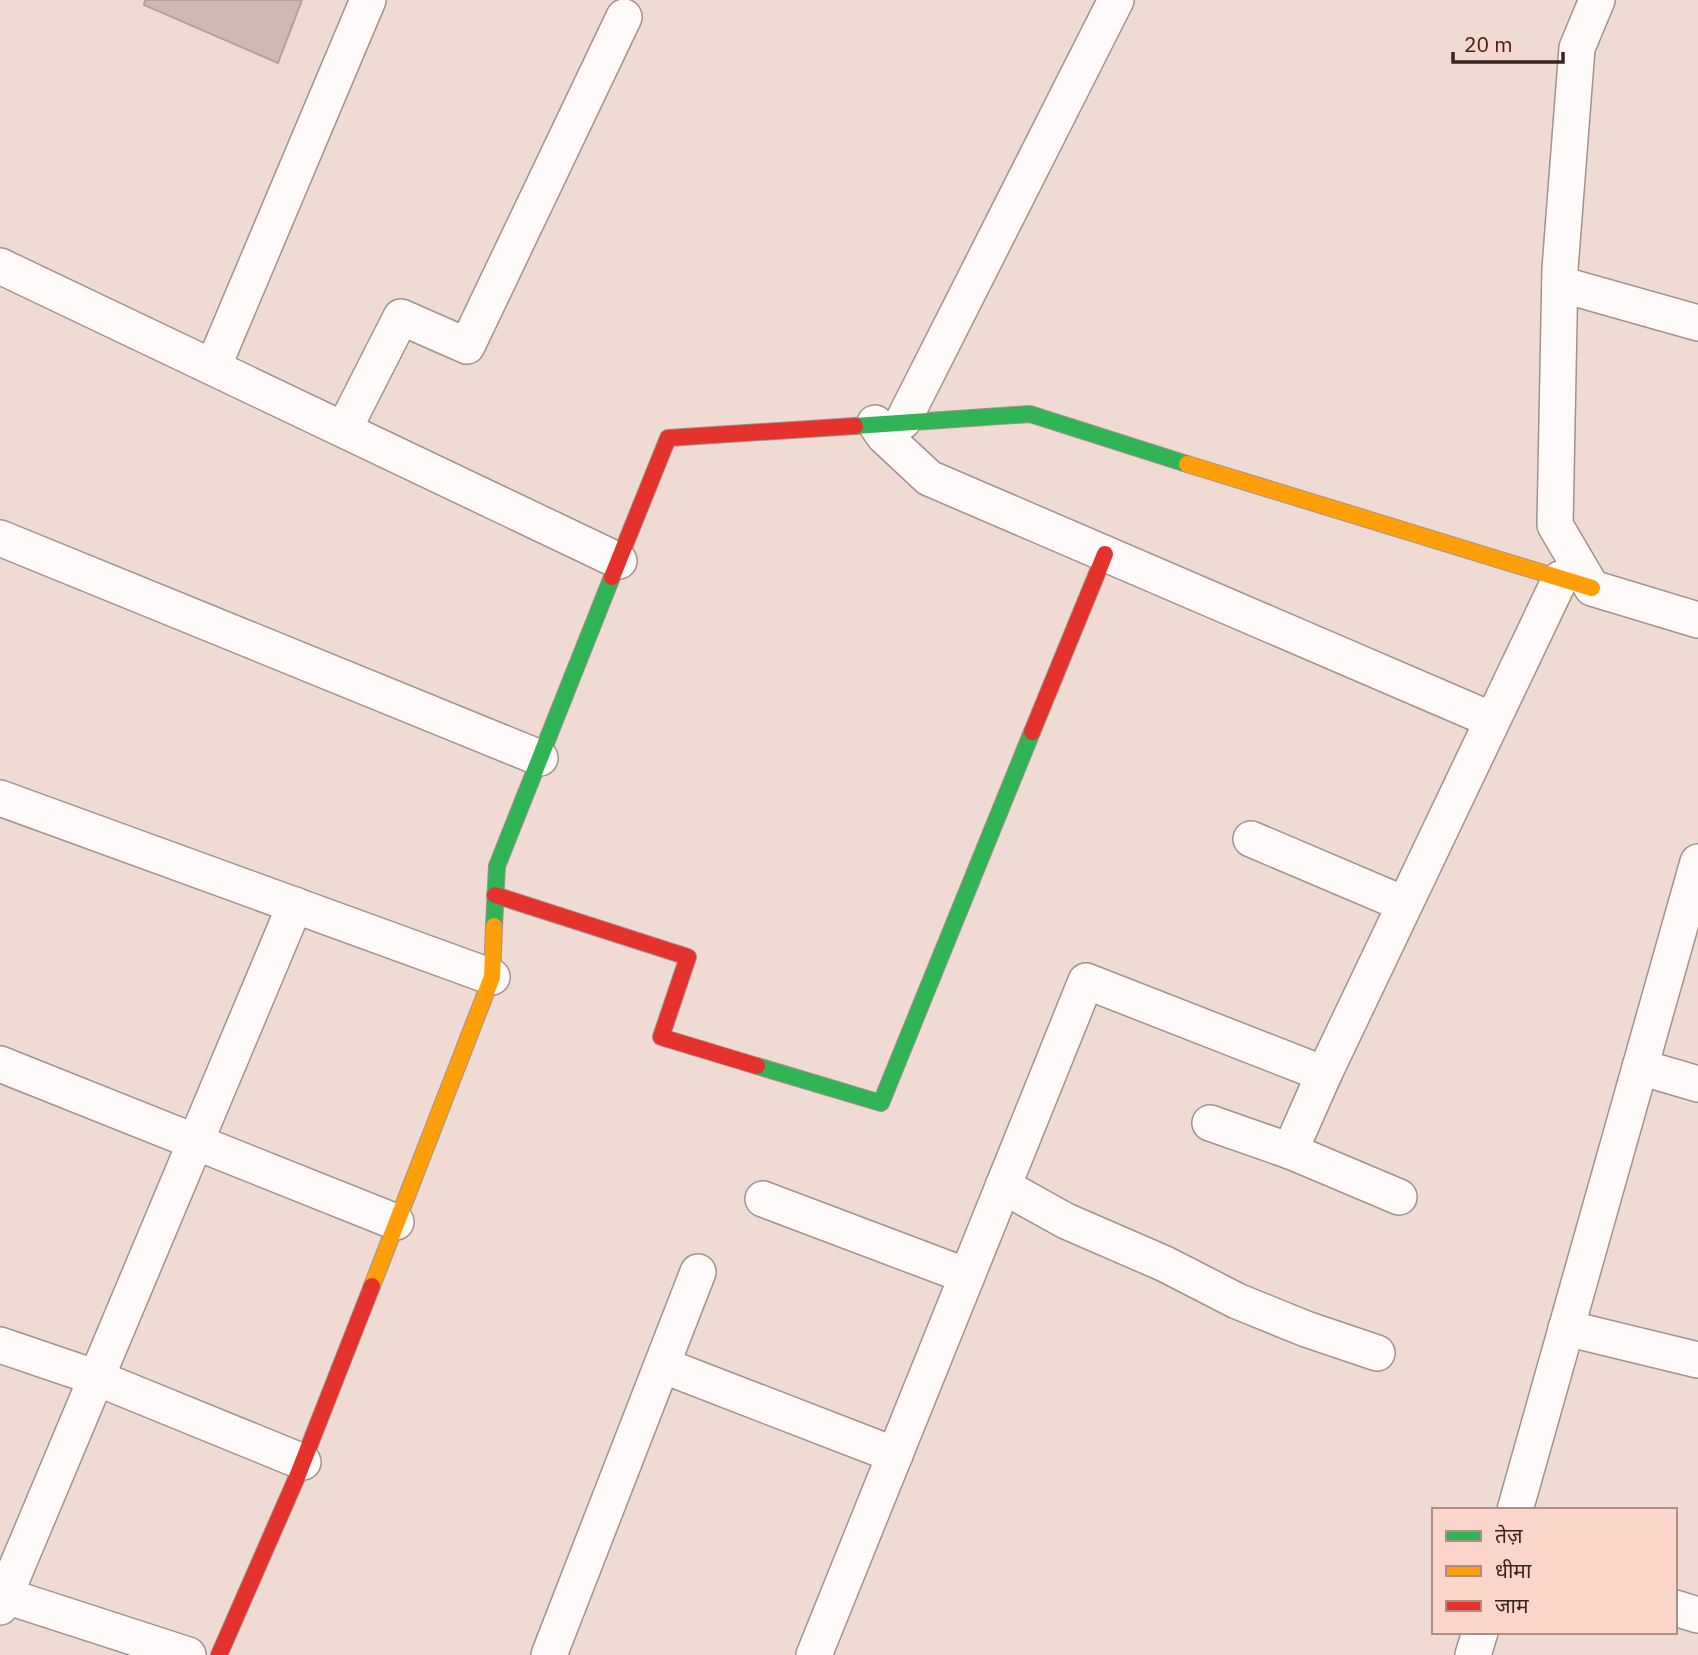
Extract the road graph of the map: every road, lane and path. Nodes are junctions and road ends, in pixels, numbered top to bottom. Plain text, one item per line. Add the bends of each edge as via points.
1 (368, 0) edge
2 (1116, 0) edge
3 (1597, 0) edge
4 (624, 17) dead end
5 (0, 266) edge
6 (1560, 284) junction
7 (1698, 323) edge
8 (213, 367) junction
9 (889, 422) junction
10 (344, 429) junction
11 (0, 538) edge
12 (1105, 554) junction
13 (618, 561) junction
14 (1576, 583) junction
15 (1698, 620) edge
16 (1492, 720) junction
17 (540, 758) junction
18 (0, 798) edge
19 (1251, 839) dead end
20 (1698, 862) edge
21 (495, 895) junction
22 (1404, 904) junction
23 (295, 905) junction
24 (492, 978) junction
25 (0, 1064) edge
26 (1640, 1068) junction
27 (1324, 1074) junction
28 (1698, 1084) edge
29 (1210, 1123) dead end
30 (195, 1142) junction
31 (1290, 1151) junction
32 (1003, 1186) junction
33 (1399, 1197) dead end
34 (763, 1199) dead end
35 (396, 1222) junction
36 (698, 1272) dead end
37 (967, 1276) junction
38 (1566, 1328) junction
39 (0, 1345) edge
40 (1377, 1353) dead end
41 (1698, 1360) edge
42 (662, 1365) junction
43 (97, 1378) junction
44 (895, 1455) junction
45 (303, 1462) junction
46 (1516, 1508) edge
47 (2, 1599) edge
48 (1677, 1609) edge
49 (1698, 1615) edge
50 (1479, 1634) edge
51 (188, 1655) edge
52 (219, 1655) edge
53 (549, 1655) edge
54 (814, 1655) edge
55 (1474, 1655) edge

1 - 8 street
2 - 9 street
3 - 6 street via 1577,48
4 - 10 street via 467,346 401,317
5 - 8 street
6 - 7 street
6 - 14 street via 1555,525
8 - 10 street
9 - 12 street via 884,436 929,478
9 - 13 street via 668,438
9 - 14 street via 1030,414
10 - 13 street
11 - 17 street
12 - 16 street
12 - 21 street via 881,1103 661,1037 688,957
13 - 17 street
14 - 15 street
14 - 16 street
16 - 22 street
17 - 21 street via 496,866
18 - 23 street
19 - 22 street
20 - 26 street
21 - 24 street
22 - 27 street
23 - 24 street
23 - 30 street
24 - 35 street
25 - 30 street
26 - 28 street
26 - 38 street
27 - 31 street
27 - 32 street via 1086,981
29 - 31 street
30 - 35 street
30 - 43 street
31 - 33 street
32 - 37 street
32 - 40 street via 1066,1221 1237,1301
34 - 37 street
35 - 45 street
36 - 42 street
37 - 44 street
38 - 41 street
38 - 46 street
39 - 43 street
42 - 44 street
42 - 53 street
43 - 45 street
43 - 47 street
44 - 54 street
45 - 52 street
47 - 51 street
48 - 49 street
50 - 55 street

